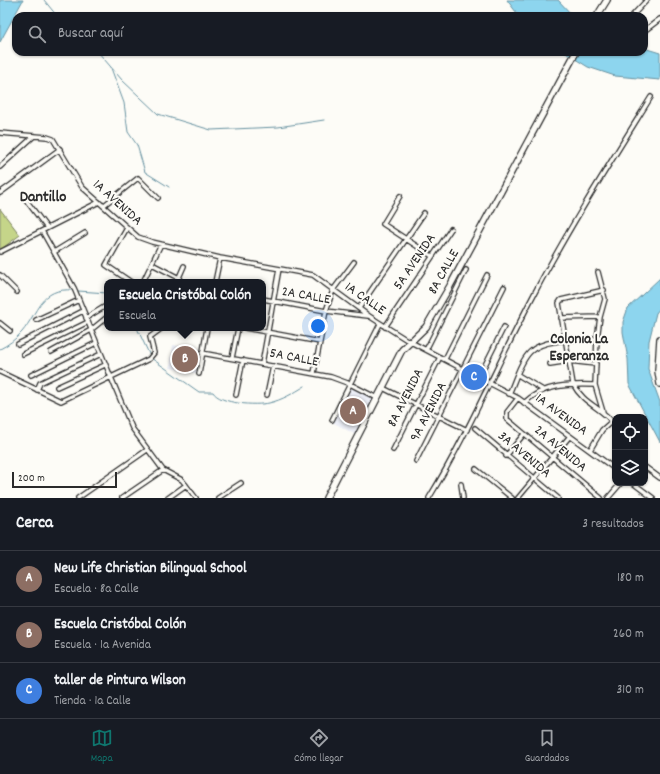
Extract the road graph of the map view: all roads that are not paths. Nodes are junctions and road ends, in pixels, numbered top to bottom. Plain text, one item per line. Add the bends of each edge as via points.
1 (607, 0) edge
2 (648, 0) edge
3 (600, 12) edge
4 (636, 12) edge
5 (660, 19) edge
6 (648, 29) edge
7 (574, 56) edge
8 (651, 97) dead end
9 (2, 134) edge
10 (34, 136) junction
11 (0, 138) edge
12 (60, 149) junction
13 (0, 167) edge
14 (0, 194) edge
15 (400, 196) dead end
16 (158, 198) dead end
17 (26, 200) dead end
18 (99, 202) junction
19 (103, 206) junction
20 (424, 213) dead end
21 (47, 228) junction
22 (127, 228) junction
23 (451, 229) dead end
24 (42, 231) junction
25 (85, 233) dead end
26 (405, 239) junction
27 (161, 244) junction
28 (0, 252) edge
29 (54, 252) junction
30 (432, 256) junction
31 (220, 258) junction
32 (354, 262) dead end
33 (152, 264) junction
34 (184, 266) dead end
35 (279, 269) junction
36 (466, 270) dead end
37 (598, 272) dead end
38 (0, 275) edge
39 (487, 275) dead end
40 (127, 279) edge
41 (146, 279) edge
42 (176, 279) edge
43 (178, 279) edge
44 (216, 279) edge
45 (504, 287) dead end
46 (333, 290) junction
47 (604, 290) junction
48 (17, 292) dead end
49 (79, 300) junction
50 (266, 300) edge
51 (274, 301) junction
52 (104, 307) dead end
53 (359, 308) junction
54 (83, 311) junction
55 (326, 312) junction
56 (369, 316) junction
57 (600, 317) junction
58 (561, 318) junction
59 (104, 319) edge
60 (36, 320) dead end
61 (87, 320) junction
62 (0, 322) edge
63 (380, 324) junction
64 (385, 327) junction
65 (504, 327) dead end
66 (91, 330) junction
67 (10, 331) dead end
68 (158, 331) edge
69 (206, 331) edge
70 (237, 331) edge
71 (262, 331) edge
72 (268, 332) junction
73 (597, 339) junction
74 (660, 339) edge
75 (564, 340) junction
76 (320, 342) junction
77 (411, 342) junction
78 (96, 343) junction
79 (18, 344) dead end
80 (426, 350) junction
81 (51, 352) dead end
82 (202, 353) junction
83 (23, 354) dead end
84 (101, 354) junction
85 (440, 357) junction
86 (232, 358) junction
87 (243, 360) junction
88 (445, 360) junction
89 (569, 361) junction
90 (262, 364) junction
91 (550, 364) dead end
92 (595, 364) junction
93 (105, 365) junction
94 (272, 366) junction
95 (464, 370) junction
96 (0, 372) edge
97 (314, 373) junction
98 (200, 374) dead end
99 (31, 375) dead end
100 (518, 375) junction
101 (110, 377) junction
102 (478, 377) junction
103 (350, 384) junction
104 (491, 384) junction
105 (573, 384) junction
106 (660, 384) edge
107 (595, 385) junction
108 (57, 387) dead end
109 (383, 388) junction
110 (37, 390) junction
111 (544, 390) junction
112 (509, 394) junction
113 (236, 395) dead end
114 (267, 395) dead end
115 (377, 398) junction
116 (518, 398) junction
117 (524, 403) junction
118 (415, 405) junction
119 (603, 412) junction
120 (439, 416) junction
121 (332, 420) dead end
122 (612, 421) joint
123 (475, 428) dead end
124 (467, 430) junction
125 (524, 434) junction
126 (570, 436) junction
127 (147, 450) junction
128 (393, 450) dead end
129 (590, 450) junction
130 (506, 456) junction
131 (552, 458) junction
132 (416, 461) dead end
133 (612, 467) edge
134 (476, 468) dead end
135 (648, 469) edge
136 (163, 470) junction
137 (535, 478) junction
138 (660, 478) edge
139 (240, 482) dead end
140 (461, 484) dead end
141 (186, 485) junction
142 (618, 486) edge
143 (638, 486) edge
144 (78, 498) edge
145 (122, 498) edge
146 (168, 498) edge
147 (196, 498) edge
148 (218, 498) edge
149 (326, 498) edge
150 (429, 498) edge
151 (463, 498) edge
152 (512, 498) edge
153 (518, 498) edge
154 (558, 498) edge
155 (599, 498) edge
156 (608, 498) edge
157 (654, 498) edge

1 - 3 street
2 - 4 street
5 - 6 street
7 - 77 street, 8A CALLE via 450,286 426,327
8 - 104 street via 585,204 532,298
9 - 10 street, 1A AVENIDA
9 - 11 street
10 - 12 street, 1A AVENIDA via 50,138
10 - 13 street
12 - 14 street
12 - 18 street, 1A AVENIDA via 79,182
15 - 26 street via 383,224
16 - 19 street via 138,178
17 - 21 street
18 - 19 street, 1A AVENIDA
18 - 21 street
19 - 22 street, 1A AVENIDA
20 - 26 street
21 - 24 street
22 - 27 street, 1A AVENIDA via 144,239
22 - 40 street via 106,265
23 - 30 street, 5A AVENIDA
24 - 28 street
24 - 29 street
25 - 29 street
26 - 30 street
26 - 53 street
27 - 31 street, 1A AVENIDA
27 - 33 street
29 - 49 street
30 - 64 street, 5A AVENIDA
31 - 35 street, 1A CALLE
31 - 44 street
32 - 46 street
33 - 41 street
33 - 42 street
34 - 43 street
35 - 46 street, 1A CALLE via 313,275
35 - 51 street
36 - 80 street
37 - 47 street
38 - 48 street
39 - 88 street
45 - 95 street, 9A AVENIDA
46 - 53 street, 1A CALLE
46 - 55 street
47 - 57 street via 605,299
47 - 58 street via 560,300 558,303
49 - 54 street
49 - 60 street
50 - 51 street, 2A CALLE
51 - 55 street, 2A CALLE
51 - 72 street
52 - 61 street
53 - 56 street, 1A CALLE
54 - 61 street
54 - 79 street
55 - 56 street, 2A CALLE
55 - 76 street
56 - 63 street, 1A CALLE
57 - 58 street
57 - 73 street
58 - 75 street
59 - 66 street
61 - 66 street
61 - 83 street
62 - 67 street
63 - 64 street, 1A CALLE
63 - 103 street
64 - 77 street, 1A CALLE
65 - 102 street
66 - 78 street
66 - 81 street
68 - 101 street via 150,337 153,356
69 - 82 street
70 - 86 street
71 - 72 street
72 - 76 street
72 - 90 street
73 - 75 street
73 - 92 street
74 - 106 street
75 - 89 street
75 - 100 street via 534,348 526,357
76 - 97 street
77 - 80 street, 1A CALLE
77 - 109 street, 8A CALLE via 402,350
78 - 84 street
78 - 99 street
80 - 85 street, 1A CALLE
82 - 86 street, 5A CALLE
82 - 98 street
84 - 93 street
84 - 110 street via 40,383
85 - 88 street, 1A CALLE
85 - 118 street, 8A AVENIDA
86 - 87 street, 5A CALLE
87 - 90 street, 5A CALLE
87 - 113 street
88 - 95 street, 1A CALLE
89 - 91 street
89 - 92 street
89 - 105 street
90 - 94 street, 5A CALLE
92 - 107 street
93 - 101 street
93 - 108 street
94 - 97 street, 5A CALLE
94 - 114 street
95 - 102 street, 1A CALLE
95 - 120 street, 9A AVENIDA
96 - 110 street
97 - 103 street, 5A CALLE
100 - 111 street
100 - 112 street
101 - 110 street via 61,401
101 - 127 street via 130,425
102 - 104 street, 1A CALLE
103 - 115 street, 5A CALLE
103 - 121 street
104 - 112 street, 1A AVENIDA
104 - 124 street
105 - 107 street
105 - 111 street
105 - 119 street via 579,395
107 - 119 street
109 - 115 street, 8A CALLE
109 - 118 street
111 - 117 street via 537,392
112 - 116 street, 1A AVENIDA
115 - 149 street, 8A CALLE
116 - 117 street, 1A AVENIDA
116 - 125 street, 2A AVENIDA via 506,412 506,416
117 - 126 street, 1A AVENIDA
118 - 120 street
118 - 128 street, 8A AVENIDA
119 - 122 street
120 - 124 street
120 - 132 street, 9A AVENIDA
122 - 129 street via 602,430
123 - 130 street, 3A AVENIDA
124 - 150 street
125 - 130 street
125 - 131 street, 2A AVENIDA
126 - 129 street, 1A AVENIDA
126 - 131 street
127 - 136 street
127 - 144 street
129 - 133 street, 1A AVENIDA
130 - 137 street, 3A AVENIDA
131 - 137 street
131 - 155 street, 2A AVENIDA
134 - 152 street
135 - 138 street
136 - 141 street
136 - 145 street
137 - 153 street
137 - 154 street, 3A AVENIDA
139 - 148 street
140 - 151 street
141 - 146 street
141 - 147 street
142 - 156 street
143 - 157 street

